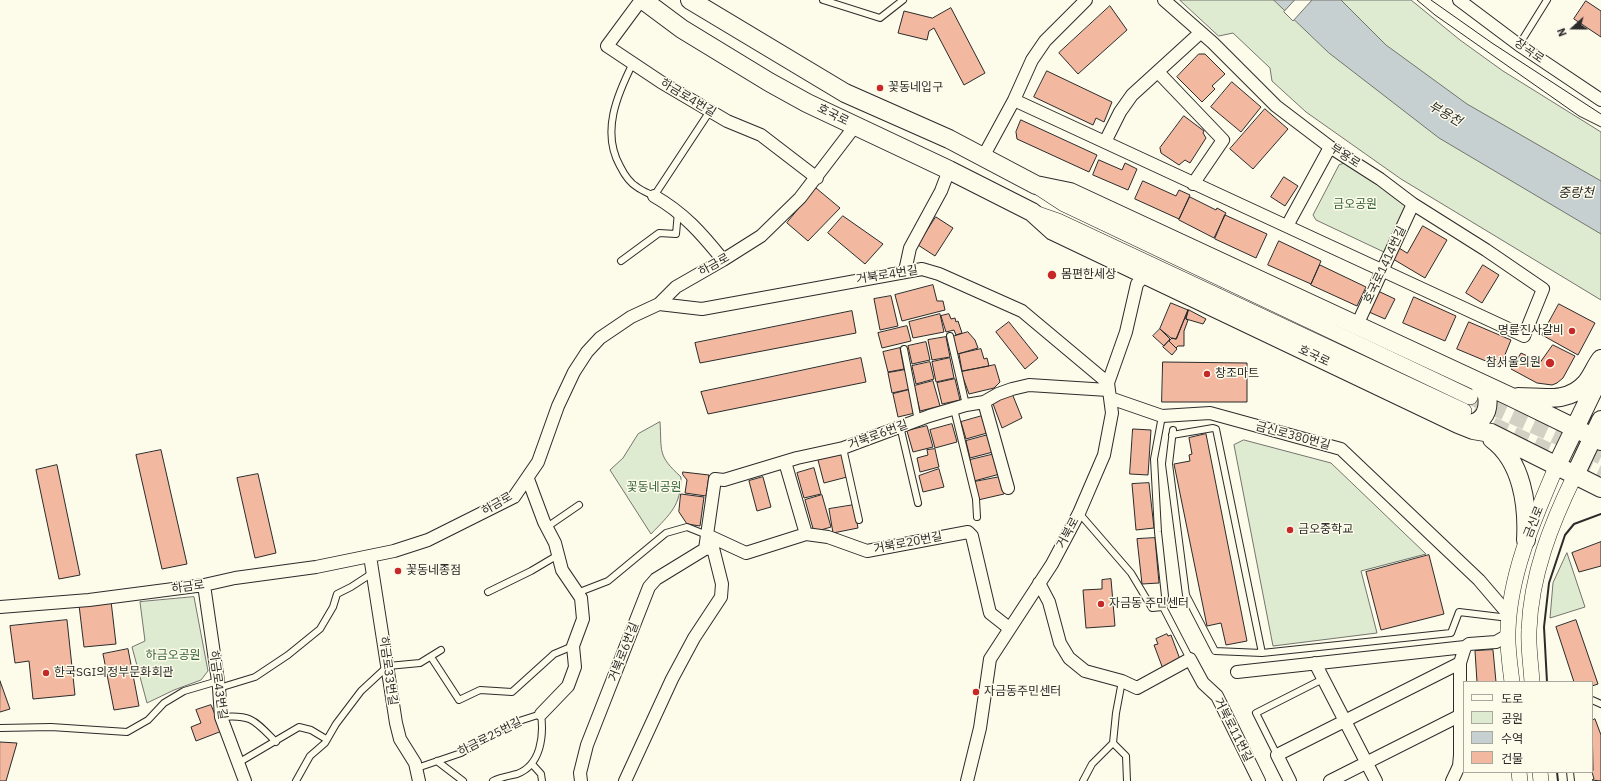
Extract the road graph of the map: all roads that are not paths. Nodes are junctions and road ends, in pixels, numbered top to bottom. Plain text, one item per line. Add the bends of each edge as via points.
1 (642, 0) edge
2 (690, 0) edge
3 (823, 0) edge
4 (903, 0) edge
5 (1086, 0) edge
6 (1164, 0) edge
7 (1459, 0) edge
8 (1547, 0) edge
9 (1200, 33) junction
10 (1519, 45) junction
11 (633, 63) junction
12 (1158, 72) junction
13 (1014, 100) junction
14 (1601, 100) edge
15 (710, 111) junction
16 (855, 126) junction
17 (1105, 142) junction
18 (1330, 148) junction
19 (983, 157) junction
20 (949, 170) junction
21 (817, 178) junction
22 (1193, 184) junction
23 (1036, 185) junction
24 (654, 196) junction
25 (1413, 204) junction
26 (678, 212) junction
27 (1032, 212) junction
28 (1287, 226) junction
29 (723, 260) junction
30 (621, 261) dead end
31 (905, 271) junction
32 (1382, 271) junction
33 (1144, 276) junction
34 (659, 304) junction
35 (1357, 325) junction
36 (950, 336) dead end
37 (904, 348) dead end
38 (1601, 359) edge
39 (1601, 373) edge
40 (1474, 389) junction
41 (1109, 390) junction
42 (1509, 396) junction
43 (984, 402) junction
44 (960, 407) junction
45 (1162, 416) junction
46 (918, 420) junction
47 (1601, 420) edge
48 (1465, 422) junction
49 (900, 426) junction
50 (1575, 429) junction
51 (1597, 439) edge
52 (843, 448) junction
53 (785, 462) junction
54 (1558, 465) junction
55 (1575, 475) junction
56 (528, 479) junction
57 (1008, 488) dead end
58 (1601, 488) edge
59 (918, 503) dead end
60 (579, 505) dead end
61 (1078, 513) junction
62 (977, 517) dead end
63 (859, 520) dead end
64 (546, 527) junction
65 (806, 534) junction
66 (707, 535) junction
67 (1526, 540) junction
68 (705, 548) junction
69 (558, 555) junction
70 (370, 556) junction
71 (374, 572) junction
72 (1039, 583) junction
73 (204, 586) junction
74 (488, 592) dead end
75 (577, 592) junction
76 (1163, 607) junction
77 (0, 608) edge
78 (1509, 616) junction
79 (1009, 628) junction
80 (1508, 635) junction
81 (573, 646) junction
82 (1465, 647) junction
83 (441, 650) dead end
84 (1262, 654) junction
85 (431, 657) junction
86 (1190, 659) junction
87 (1315, 663) junction
88 (1460, 663) junction
89 (388, 666) junction
90 (1237, 672) dead end
91 (1323, 679) junction
92 (1122, 681) junction
93 (1512, 681) edge
94 (1532, 681) edge
95 (218, 684) junction
96 (541, 714) junction
97 (1460, 715) junction
98 (221, 717) junction
99 (1345, 721) junction
100 (0, 728) edge
101 (326, 739) junction
102 (276, 742) junction
103 (1113, 743) junction
104 (1277, 755) junction
105 (437, 761) junction
106 (238, 763) junction
107 (1366, 763) junction
108 (532, 764) junction
109 (417, 768) junction
110 (245, 781) edge
111 (296, 781) edge
112 (419, 781) edge
113 (463, 781) edge
114 (493, 781) edge
115 (542, 781) edge
116 (580, 781) edge
117 (625, 781) edge
118 (967, 781) edge
119 (1083, 781) edge
120 (1127, 781) edge
121 (1259, 781) edge
122 (1290, 781) edge
123 (1330, 781) edge
124 (1376, 781) edge
125 (1452, 781) edge
126 (1512, 781) edge
127 (1520, 781) edge

1 - 11 street, 하금로4번길 via 607,46
1 - 16 main road, 호국로 via 730,59
2 - 19 main road via 845,93 949,139
3 - 4 lane via 880,18
5 - 13 street via 1045,41 1032,60
6 - 9 street, 부용로
7 - 10 street, 장곡로
8 - 10 lane
9 - 12 street
9 - 18 street, 부용로 via 1271,101
10 - 14 street, 장곡로
11 - 15 street, 하금로4번길
11 - 24 lane via 620,88 610,126 613,154 636,187
12 - 17 street via 1132,95
12 - 22 street via 1223,140
13 - 17 street
13 - 19 street
15 - 21 street, 하금로4번길 via 761,135
15 - 24 lane
16 - 20 main road, 호국로
16 - 21 street, 하금로
17 - 22 street
18 - 25 street, 부용로 via 1380,179
18 - 28 street
19 - 23 main road
20 - 27 main road, 호국로
20 - 31 street via 910,248
21 - 29 street, 하금로 via 761,236
22 - 28 street
23 - 35 main road via 1070,192
23 - 40 street via 1064,204
24 - 26 street
25 - 32 street, 호국로1414번길
25 - 32 street, 부용로 via 1543,289 1524,336
26 - 29 street via 694,226
26 - 30 lane via 676,234 659,233
27 - 33 main road, 호국로 via 1053,231
27 - 48 street, 호국로 via 1058,221
28 - 32 street
29 - 34 street, 하금로 via 676,287
31 - 34 street, 거북로4번길 via 702,310
31 - 41 street, 거북로4번길 via 922,269 939,274 1022,311
32 - 35 street, 호국로1414번길
33 - 41 street, 거북로 via 1137,284
33 - 48 main road, 호국로
34 - 56 street, 하금로 via 631,317 600,338 587,352 558,406 538,462
35 - 40 main road
36 - 44 lane
37 - 46 lane
38 - 42 main road via 1586,383 1572,394 1557,399
39 - 50 main road, 금신로
40 - 42 main road
40 - 48 main road via 1487,395 1488,408 1483,419 1473,424
41 - 43 street, 거북로6번길 via 1029,385 1005,391
41 - 45 street, 금신로380번길
41 - 61 street, 거북로 via 1112,414 1104,455
42 - 50 main road
43 - 44 street, 거북로6번길
43 - 57 street
44 - 46 street, 거북로6번길
44 - 62 lane
45 - 76 lane via 1154,459 1158,532 1166,596
45 - 78 street, 금신로380번길 via 1210,413 1341,450 1479,580
46 - 49 street, 거북로6번길
47 - 51 main road, 금신로
48 - 54 main road, 호국로
48 - 67 main road via 1491,439 1509,456 1518,476 1525,508
49 - 52 street, 거북로6번길
49 - 59 lane
50 - 51 main road
50 - 54 main road, 금신로
51 - 55 main road, 금신로
52 - 53 street, 거북로6번길
52 - 63 lane
53 - 65 street
53 - 66 street, 거북로6번길 via 724,480 715,479
54 - 55 main road, 호국로
54 - 67 street, 금신로
55 - 58 main road, 호국로
55 - 94 street, 금신로 via 1544,546 1534,586 1529,630
56 - 64 street, 하금로25번길
56 - 70 street, 하금로 via 514,497 428,540
60 - 64 lane
61 - 72 street, 거북로 via 1052,564
61 - 76 lane via 1131,573 1152,608
64 - 69 street, 하금로25번길
65 - 66 street, 거북로20번길 via 746,553
65 - 79 street, 거북로20번길 via 828,537 867,551 968,532 972,536 990,613
66 - 68 street, 거북로6번길
66 - 75 lane, 거북로20번길 via 687,527 666,533 608,581
67 - 78 street, 금신로
68 - 116 street, 거북로6번길 via 656,579 649,587 587,745
68 - 117 street via 713,548 717,557 722,584 721,597 694,638 672,680
69 - 74 lane
69 - 75 street, 하금로25번길 via 562,570
70 - 71 street, 하금로33번길
70 - 73 street, 하금로 via 316,567 235,578
71 - 89 street, 하금로33번길
71 - 95 lane via 337,594 334,607 320,629 288,655 255,677
72 - 79 street, 거북로
72 - 92 street via 1049,602 1060,643 1069,658 1085,671
73 - 77 street, 하금로
73 - 95 street, 하금로43번길
75 - 81 street, 하금로25번길 via 581,598 583,619
76 - 86 lane, 거북로11번길
78 - 80 street, 금신로
78 - 84 lane via 1459,612 1451,634
79 - 118 street, 거북로 via 990,659 980,728
80 - 82 street via 1496,642 1470,644
80 - 93 street, 금신로
81 - 85 lane via 554,654 512,692 480,690 459,700
81 - 96 street, 하금로25번길 via 574,668 568,686
82 - 87 street
82 - 88 street
83 - 85 lane
84 - 84 lane via 1215,651 1186,595 1169,464 1173,432 1216,429
85 - 89 lane via 420,663
86 - 92 street via 1137,688
86 - 121 street, 거북로11번길 via 1203,683 1217,696
87 - 90 street
87 - 91 street
88 - 97 street
88 - 99 street
89 - 101 lane via 361,691
89 - 109 street, 하금로33번길 via 400,739
91 - 99 street
91 - 104 lane via 1256,713
92 - 103 lane
95 - 98 street, 하금로43번길
95 - 100 lane via 184,691 164,703 148,720 127,732 51,727
96 - 105 lane, 하금로25번길 via 513,723 461,753
96 - 108 lane via 543,729 539,750
97 - 107 street
97 - 125 street via 1459,766
98 - 102 lane via 238,715 256,721
98 - 106 street, 하금로43번길
99 - 104 street
99 - 107 street
101 - 102 lane via 312,730 300,727
101 - 111 lane via 310,756
102 - 106 lane
103 - 119 lane via 1092,764
103 - 120 lane via 1126,756
104 - 122 street
105 - 109 lane, 하금로25번길
105 - 113 lane
106 - 110 street, 하금로43번길
107 - 123 street
107 - 124 street
108 - 114 lane via 519,773
108 - 115 lane via 541,774
109 - 112 street, 하금로33번길
126 - 127 street

